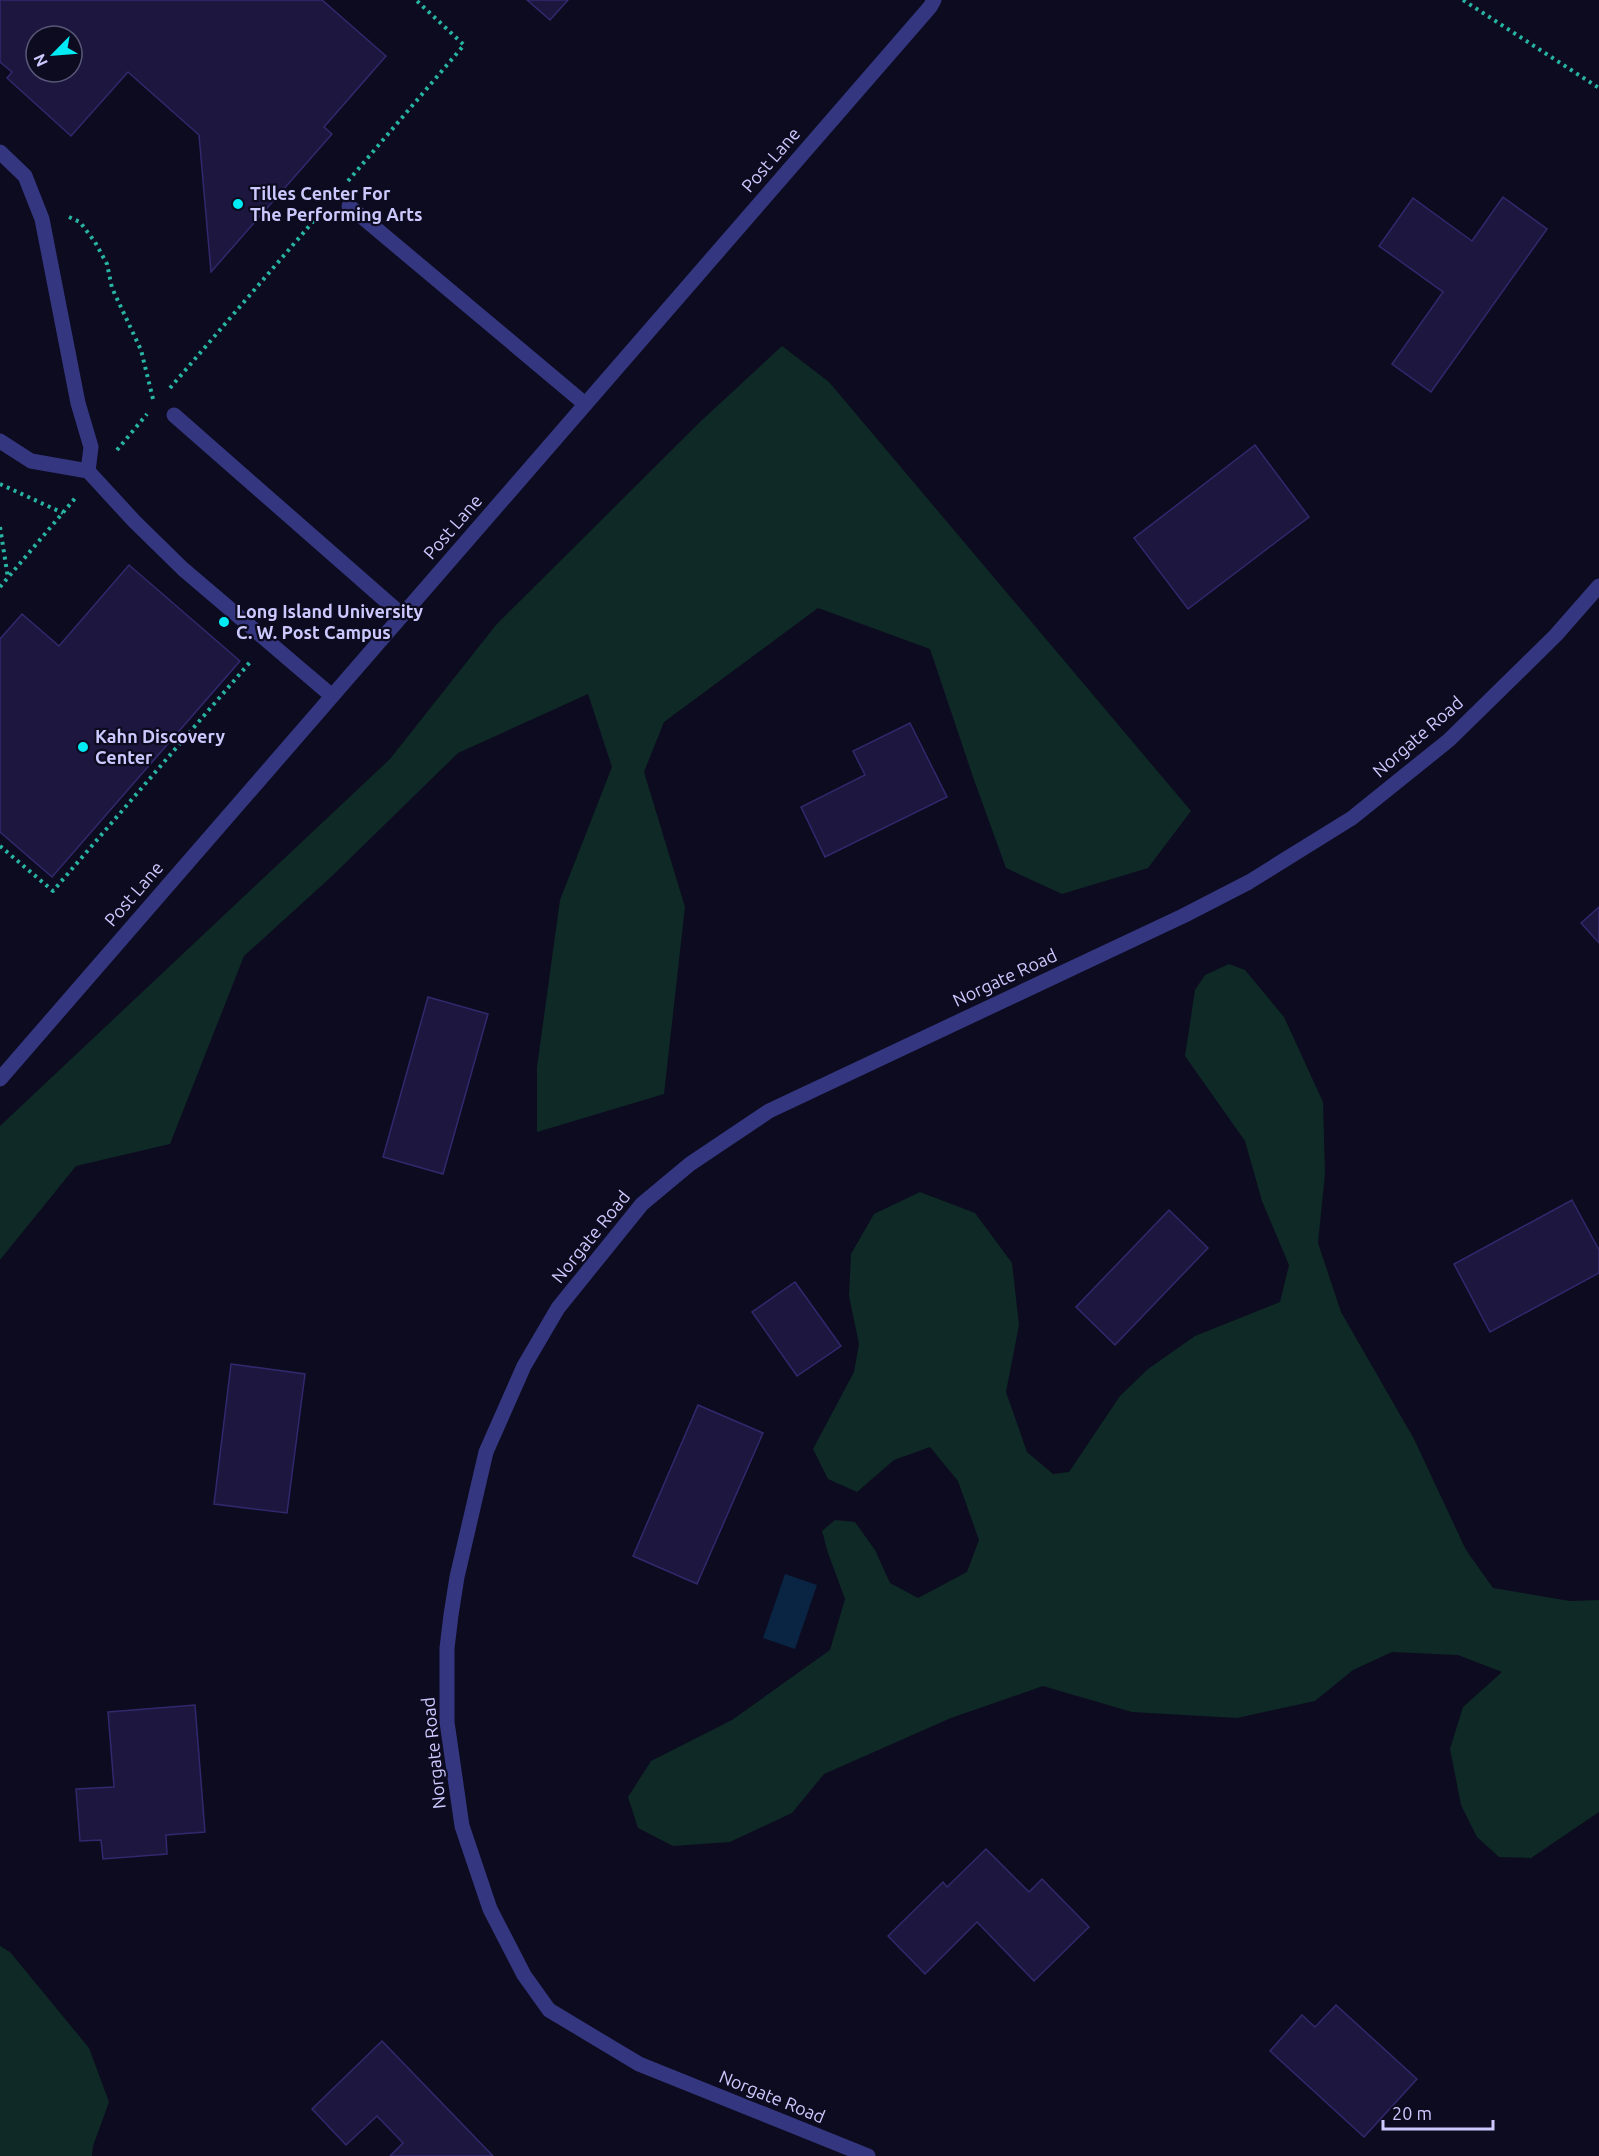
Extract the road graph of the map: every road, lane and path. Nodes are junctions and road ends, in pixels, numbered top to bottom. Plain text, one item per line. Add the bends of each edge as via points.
1 (416, 0) edge
2 (934, 0) edge
3 (1463, 0) edge
4 (1599, 88) edge
5 (0, 152) edge
6 (340, 189) dead end
7 (349, 206) dead end
8 (325, 207) dead end
9 (65, 216) dead end
10 (585, 404) junction
11 (155, 406) junction
12 (174, 415) dead end
13 (0, 441) edge
14 (91, 474) junction
15 (0, 484) edge
16 (63, 513) junction
17 (0, 527) edge
18 (8, 578) junction
19 (1599, 586) edge
20 (0, 587) edge
21 (402, 615) junction
22 (252, 660) dead end
23 (332, 696) junction
24 (0, 846) edge
25 (0, 1079) edge
26 (868, 2156) edge

1 - 6 path via 464,45
2 - 10 street, Post Lane
3 - 4 path
5 - 14 street via 25,176 42,219 78,403 91,447
7 - 10 street
8 - 11 path
9 - 11 path via 80,222 107,264 112,288 141,350
10 - 21 street, Post Lane
11 - 14 path
12 - 21 street
13 - 14 street via 31,461
14 - 16 path
14 - 23 street via 183,569
15 - 16 path
16 - 18 path
17 - 18 path
18 - 20 path
19 - 26 street, Norgate Road via 1556,635 1449,740 1352,818 1249,882 1183,916 769,1111 690,1164 642,1204 558,1308 524,1366 486,1452 457,1577 447,1648 447,1722 462,1826 489,1909 524,1975 549,2010 566,2022 639,2064
21 - 23 street, Post Lane
22 - 24 path via 53,891
23 - 25 street, Post Lane

